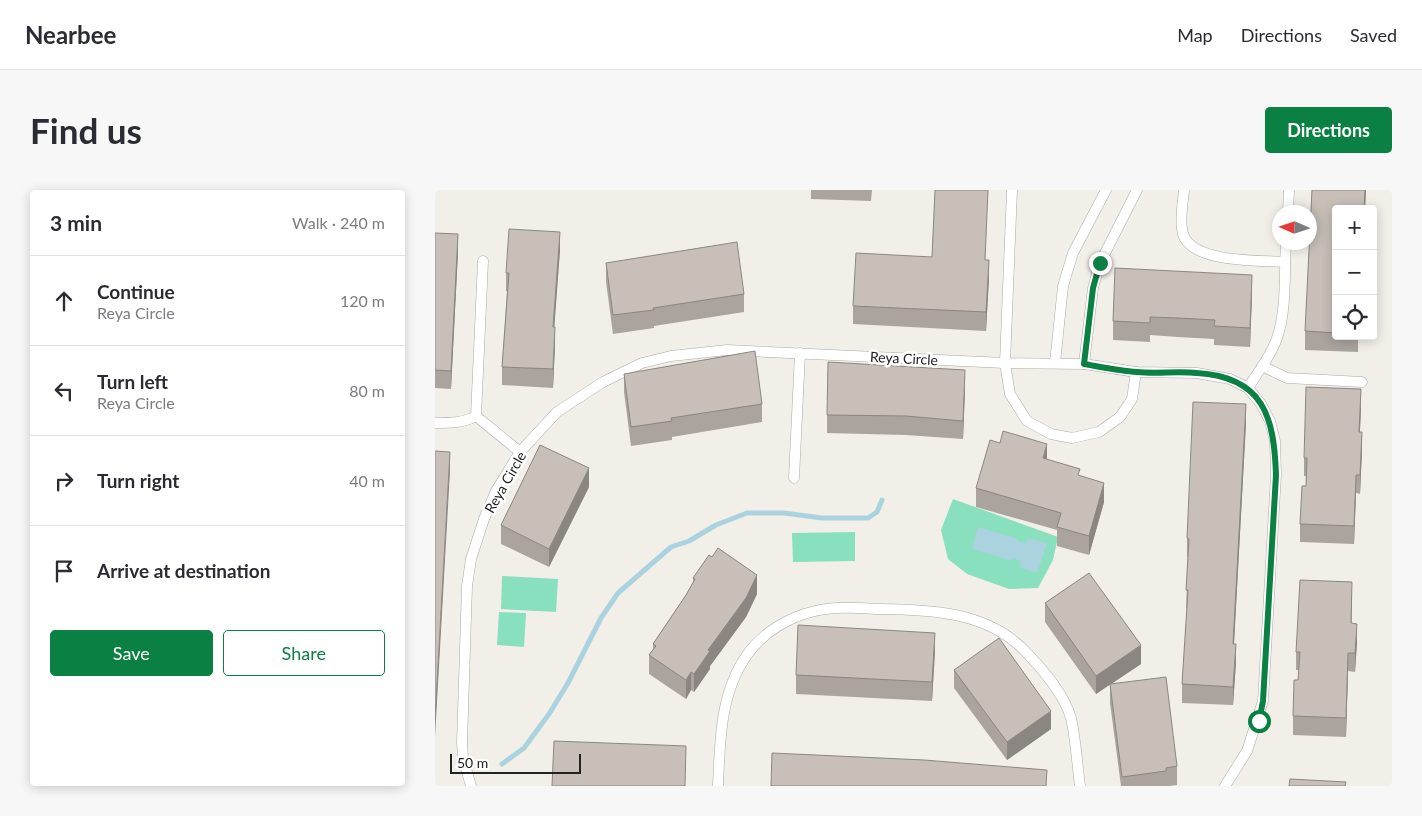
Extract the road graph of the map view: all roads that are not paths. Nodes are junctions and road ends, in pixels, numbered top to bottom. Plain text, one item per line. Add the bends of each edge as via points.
1 (1012, 190) edge
2 (1106, 190) edge
3 (1137, 190) edge
4 (1184, 190) edge
5 (1289, 190) edge
6 (1288, 205) edge
7 (1286, 250) edge
8 (483, 261) dead end
9 (1285, 262) junction
10 (799, 353) junction
11 (1005, 363) junction
12 (1055, 363) junction
13 (1084, 364) junction
14 (1263, 366) junction
15 (1136, 372) junction
16 (1362, 382) dead end
17 (1248, 388) junction
18 (476, 416) junction
19 (435, 423) edge
20 (520, 452) junction
21 (794, 478) dead end
22 (471, 786) edge
23 (718, 786) edge
24 (1080, 786) edge
25 (1225, 786) edge

1 - 11 lane
2 - 12 lane via 1070,262 1059,312
3 - 13 lane via 1100,263 1093,288
4 - 9 lane via 1181,230 1196,250 1211,256
5 - 6 lane
7 - 9 lane
8 - 18 lane
9 - 14 lane via 1282,315 1277,338
10 - 11 lane, Reya Circle
10 - 20 lane, Reya Circle via 727,350 671,356 642,363 573,400 557,412
10 - 21 lane
11 - 12 lane, Reya Circle
11 - 15 lane via 1010,394 1027,421 1051,434 1072,438 1099,432 1120,417 1132,398
12 - 13 lane, Reya Circle
13 - 15 lane, Reya Circle
14 - 16 lane via 1287,378
14 - 17 lane
15 - 17 lane, Reya Circle via 1217,375
17 - 25 lane, Reya Circle via 1270,421 1275,440 1271,584 1259,721 1247,751
18 - 19 lane via 468,421
18 - 20 lane
20 - 22 lane, Reya Circle via 496,491 471,559 464,647 462,743
23 - 24 lane via 725,706 730,686 747,654 789,620 816,610 845,608 949,612 991,626 1010,637 1040,668 1064,702 1071,718

